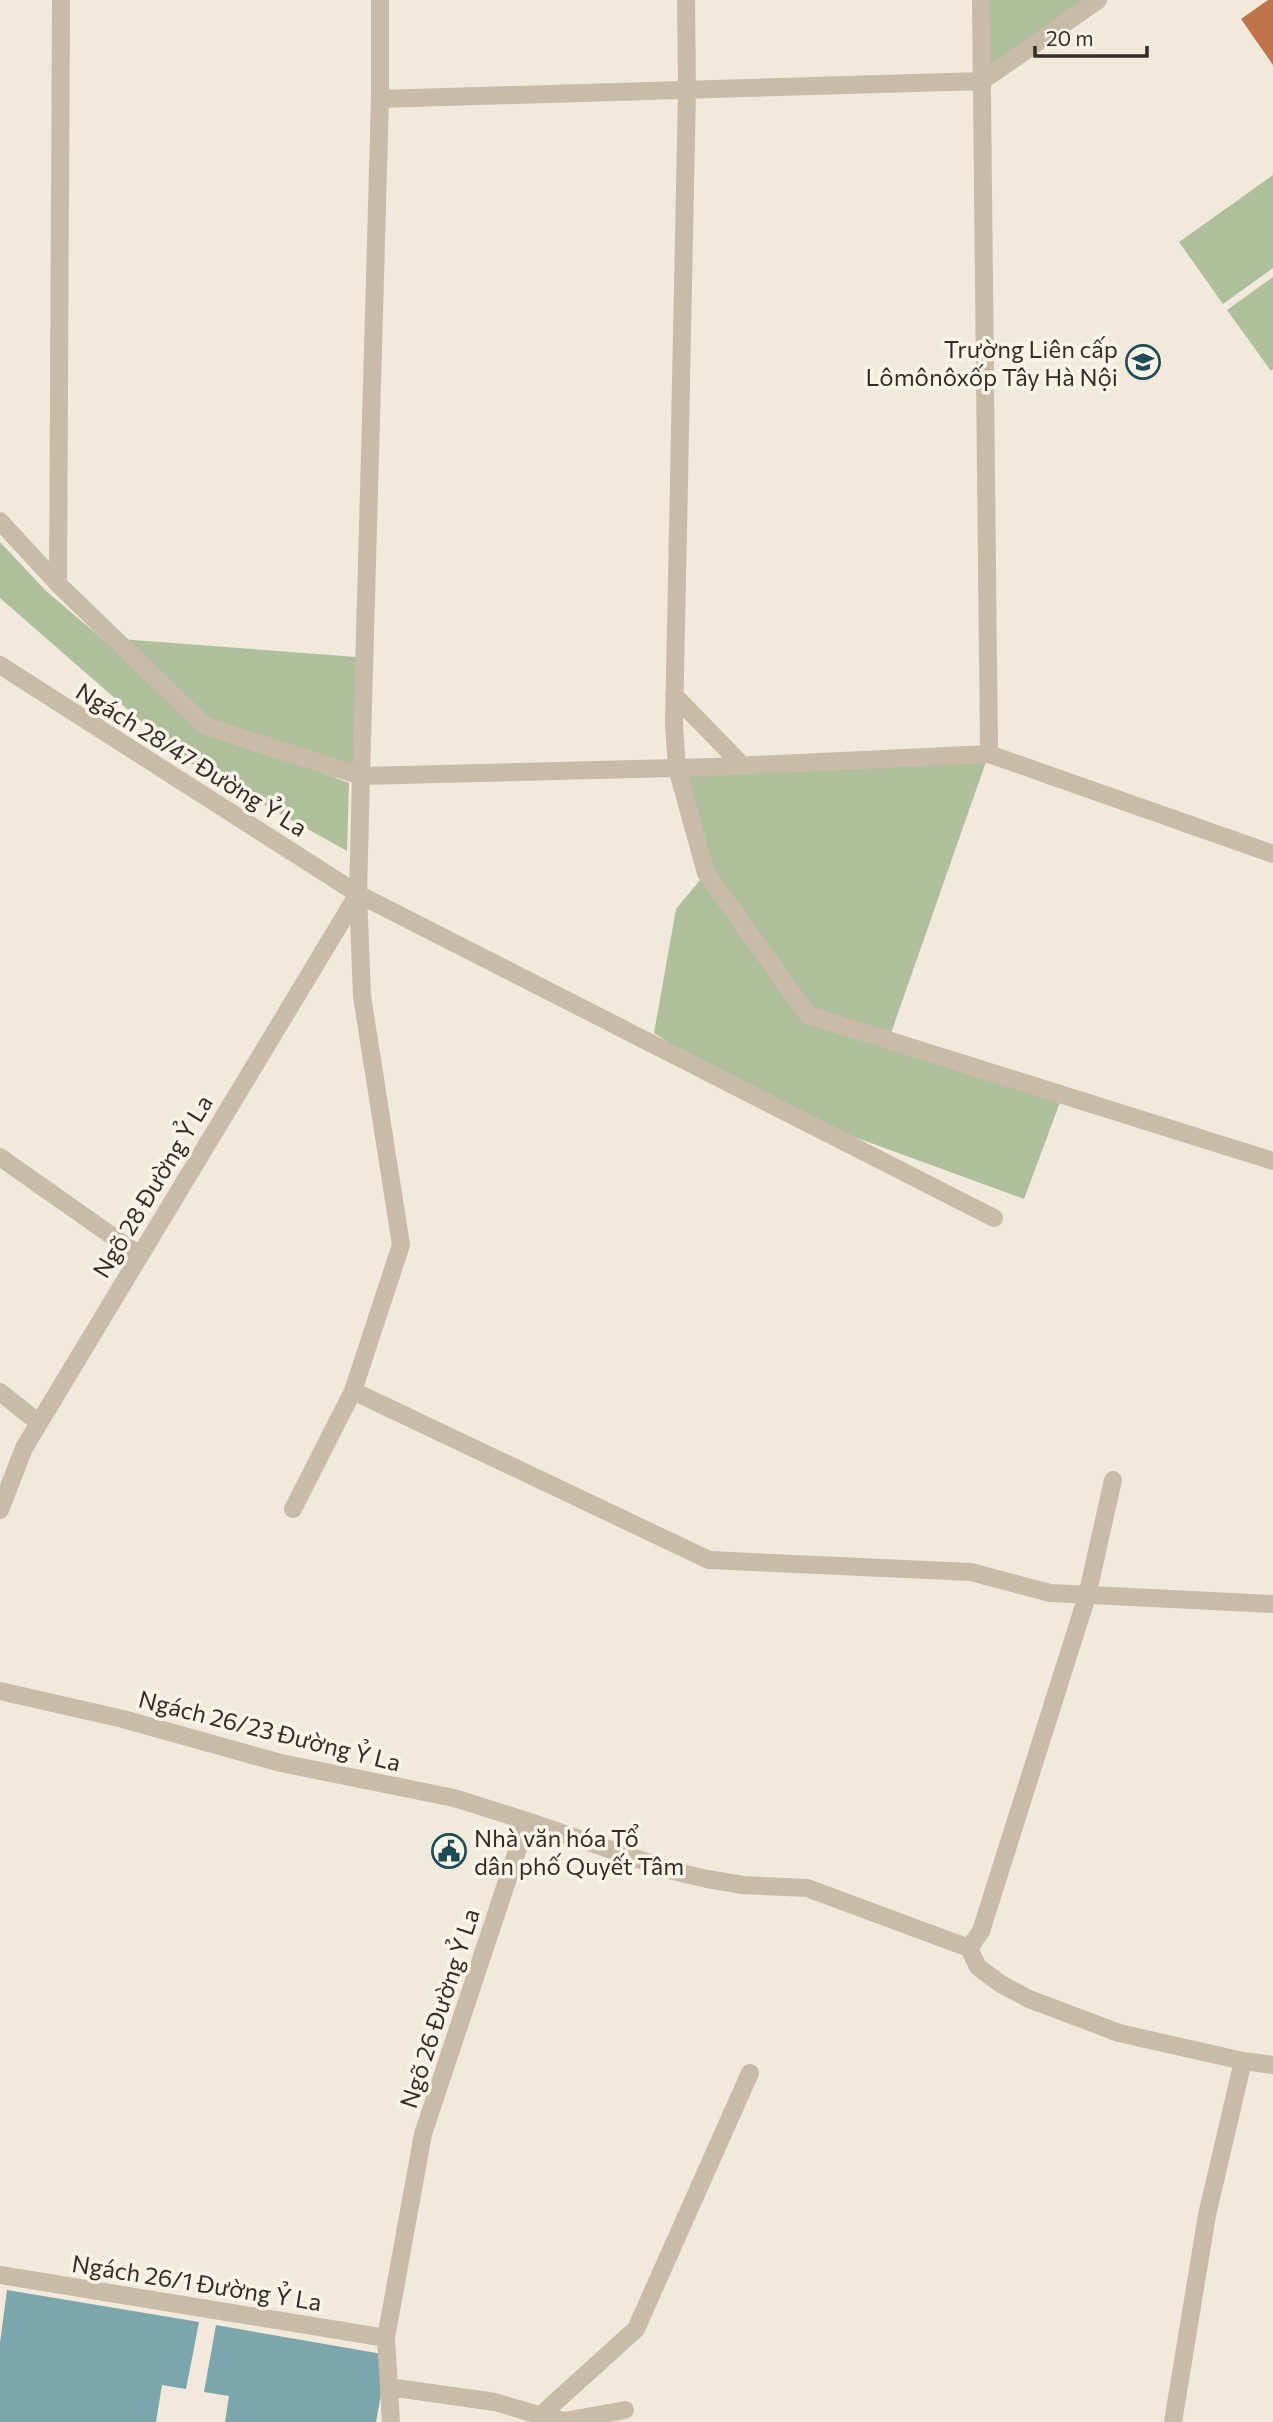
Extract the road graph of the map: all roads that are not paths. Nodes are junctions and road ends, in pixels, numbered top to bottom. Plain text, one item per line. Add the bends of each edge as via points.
1 (61, 0) edge
2 (380, 0) edge
3 (686, 0) edge
4 (981, 0) edge
5 (1098, 0) edge
6 (982, 81) junction
7 (687, 90) junction
8 (380, 99) junction
9 (0, 521) edge
10 (58, 584) junction
11 (0, 665) edge
12 (674, 695) junction
13 (989, 754) junction
14 (743, 766) junction
15 (677, 768) junction
16 (361, 776) junction
17 (1273, 854) edge
18 (358, 894) junction
19 (0, 1157) edge
20 (1273, 1161) edge
21 (994, 1219) dead end
22 (139, 1255) junction
23 (353, 1391) junction
24 (0, 1392) edge
25 (39, 1423) junction
26 (1113, 1480) dead end
27 (0, 1510) edge
28 (293, 1510) dead end
29 (1087, 1596) junction
30 (1273, 1604) edge
31 (0, 1691) edge
32 (527, 1821) junction
33 (970, 1948) junction
34 (1243, 2061) junction
35 (1273, 2065) edge
36 (750, 2074) dead end
37 (0, 2275) edge
38 (386, 2338) junction
39 (389, 2386) junction
40 (625, 2410) dead end
41 (540, 2416) junction
42 (391, 2422) edge
43 (1173, 2422) edge

1 - 10 street
2 - 8 street
3 - 7 street
4 - 6 street
5 - 6 street
6 - 7 street
6 - 13 street
7 - 8 street
7 - 12 street
8 - 16 street
9 - 10 street
10 - 16 street via 205,726
11 - 18 street, Ngách 28/47 Đường Ỷ La
12 - 14 street
12 - 15 street
13 - 14 street
13 - 17 street
14 - 15 street
15 - 16 street
15 - 20 street via 706,873 807,1015
16 - 18 street
18 - 21 street, Ngách 28/47 Đường Ỷ La
18 - 22 street, Ngõ 28 Đường Ỷ La
18 - 23 street via 362,996 401,1245
19 - 22 street
22 - 25 street, Ngõ 28 Đường Ỷ La
23 - 28 street
23 - 29 street via 709,1560 971,1572 1050,1593
24 - 25 street
25 - 27 street, Ngõ 28 Đường Ỷ La
26 - 29 street
29 - 30 street
29 - 33 street via 981,1931
31 - 32 street, Ngách 26/23 Đường Ỷ La via 281,1763 454,1798
32 - 33 street via 706,1880 807,1888
32 - 38 street, Ngõ 26 Đường Ỷ La via 423,2134
33 - 34 street via 978,1967 1029,1999 1119,2033
34 - 35 street
34 - 43 street via 1207,2215
36 - 41 street via 636,2329
37 - 38 street, Ngách 26/1 Đường Ỷ La
38 - 39 street, Ngõ 26 Đường Ỷ La
39 - 41 street via 495,2402
39 - 42 street, Ngõ 26 Đường Ỷ La
40 - 41 street via 565,2420

